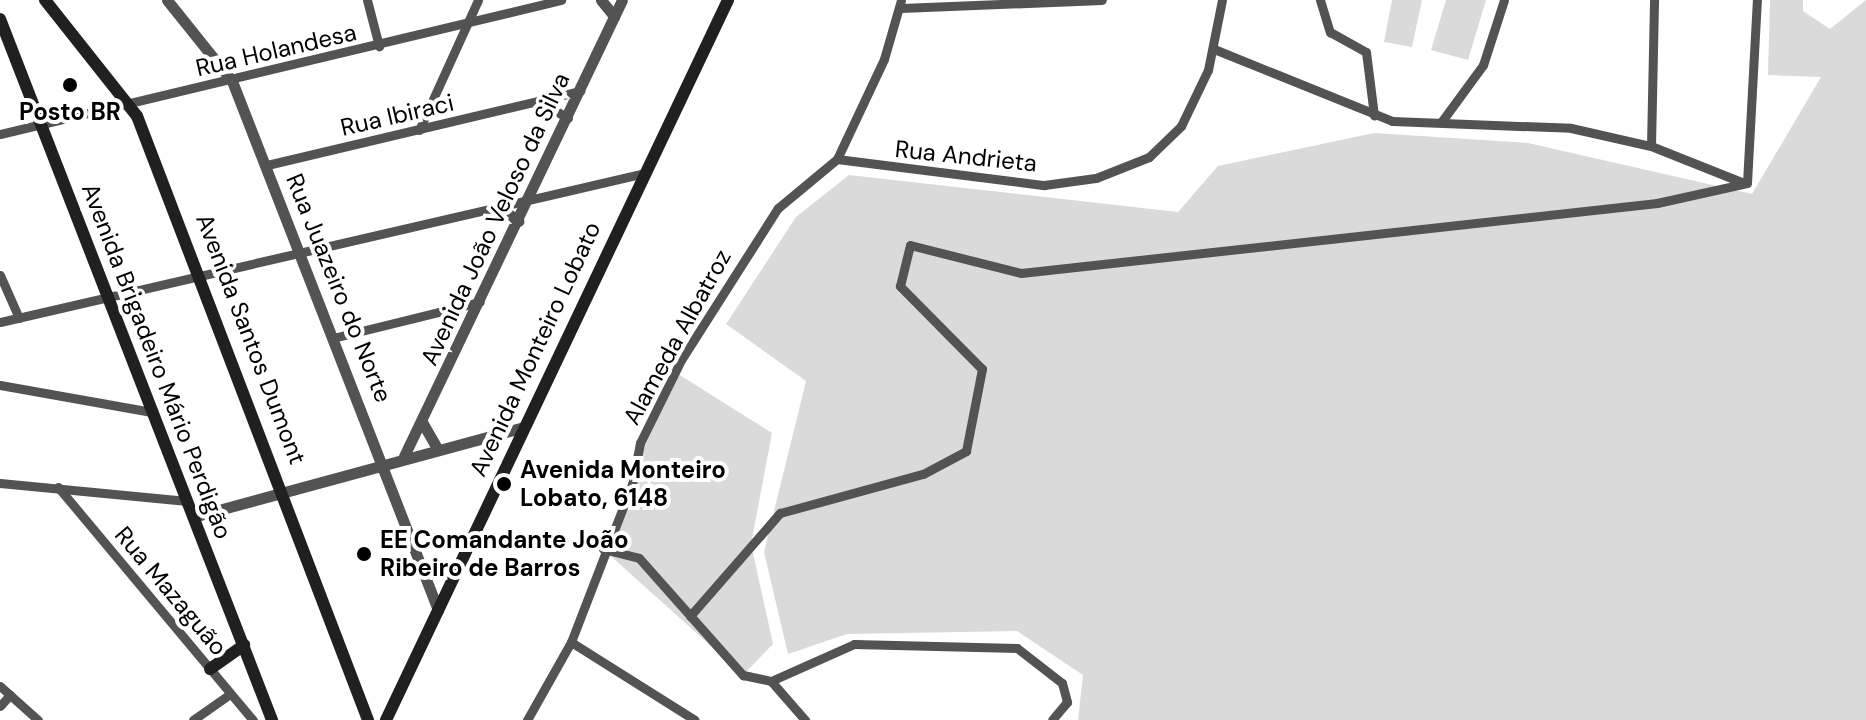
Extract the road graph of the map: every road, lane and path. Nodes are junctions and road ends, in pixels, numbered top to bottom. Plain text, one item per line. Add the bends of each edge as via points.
1 (45, 0) edge
2 (167, 0) edge
3 (367, 0) edge
4 (478, 0) edge
5 (561, 0) edge
6 (601, 0) edge
7 (622, 0) edge
8 (728, 0) edge
9 (1102, 0) edge
10 (1222, 0) edge
11 (1320, 0) edge
12 (1504, 0) edge
13 (1654, 0) edge
14 (1757, 0) edge
15 (901, 4) edge
16 (614, 16) junction
17 (0, 19) edge
18 (467, 25) junction
19 (379, 46) junction
20 (1214, 49) junction
21 (232, 81) junction
22 (580, 91) junction
23 (534, 102) junction
24 (130, 105) junction
25 (1374, 115) junction
26 (568, 118) junction
27 (1442, 121) junction
28 (42, 124) junction
29 (419, 130) junction
30 (0, 134) edge
31 (1651, 146) junction
32 (837, 159) junction
33 (267, 165) junction
34 (641, 174) junction
35 (1747, 183) junction
36 (528, 200) junction
37 (499, 207) junction
38 (518, 221) junction
39 (301, 254) junction
40 (0, 275) edge
41 (203, 276) junction
42 (106, 297) junction
43 (480, 302) junction
44 (448, 310) junction
45 (19, 318) junction
46 (0, 322) edge
47 (469, 325) junction
48 (337, 337) junction
49 (0, 385) edge
50 (152, 412) junction
51 (422, 422) junction
52 (521, 428) junction
53 (437, 448) junction
54 (404, 456) junction
55 (384, 462) junction
56 (0, 483) edge
57 (58, 487) junction
58 (285, 488) junction
59 (187, 501) junction
60 (193, 517) junction
61 (603, 549) junction
62 (438, 610) junction
63 (690, 616) junction
64 (571, 642) junction
65 (244, 645) junction
66 (210, 669) junction
67 (771, 681) junction
68 (0, 686) edge
69 (230, 694) junction
70 (10, 695) junction
71 (0, 706) edge
72 (38, 720) edge
73 (193, 720) edge
74 (253, 720) edge
75 (272, 720) edge
76 (368, 720) edge
77 (386, 720) edge
78 (527, 720) edge
79 (695, 720) edge
80 (805, 720) edge
81 (1052, 720) edge

1 - 24 main road, Avenida Santos Dumont
2 - 21 street, Rua Juazeiro do Norte
3 - 19 street
4 - 18 street
5 - 18 street, Rua Holandesa
6 - 16 street
7 - 16 street, Avenida João Veloso da Silva
8 - 34 main road, Avenida Monteiro Lobato
9 - 15 street
10 - 20 street, Rua Andrieta
11 - 25 street via 1330,32 1366,52
12 - 27 street via 1483,65
13 - 31 street
14 - 35 street
15 - 32 street, Alameda Albatroz
16 - 22 street, Avenida João Veloso da Silva
17 - 28 main road, Avenida Brigadeiro Mário Perdigão
18 - 19 street, Rua Holandesa
18 - 29 street
19 - 21 street, Rua Holandesa
20 - 25 street
20 - 32 street, Rua Andrieta via 1181,126 1149,157 1096,178 1044,185
21 - 24 street, Rua Holandesa
21 - 33 street, Rua Juazeiro do Norte
22 - 23 street, Rua Ibiraci
22 - 26 street, Avenida João Veloso da Silva
23 - 26 street
23 - 29 street, Rua Ibiraci
24 - 28 street, Rua Holandesa
24 - 41 main road, Avenida Santos Dumont
25 - 27 street
26 - 36 street, Avenida João Veloso da Silva
27 - 31 street via 1556,126
28 - 30 street, Rua Holandesa
28 - 42 main road, Avenida Brigadeiro Mário Perdigão
29 - 33 street, Rua Ibiraci
31 - 35 street
32 - 61 street, Alameda Albatroz via 778,208 726,283 640,443 632,484
33 - 39 street, Rua Juazeiro do Norte
34 - 36 street
34 - 52 main road, Avenida Monteiro Lobato
35 - 63 street via 1657,203 1021,273 910,245 900,286 982,369 966,451 923,474 780,513
36 - 37 street
36 - 38 street, Avenida João Veloso da Silva
37 - 38 street
37 - 39 street
38 - 43 street, Avenida João Veloso da Silva
39 - 41 street
39 - 48 street, Rua Juazeiro do Norte
40 - 45 street
41 - 42 street
41 - 58 main road, Avenida Santos Dumont
42 - 45 street
42 - 50 main road, Avenida Brigadeiro Mário Perdigão
43 - 44 street
43 - 47 street, Avenida João Veloso da Silva
44 - 47 street
44 - 48 street
45 - 46 street
47 - 51 street, Avenida João Veloso da Silva
48 - 55 street, Rua Juazeiro do Norte
49 - 50 street
50 - 59 main road, Avenida Brigadeiro Mário Perdigão
51 - 53 street
51 - 54 street, Avenida João Veloso da Silva
52 - 53 street
52 - 62 main road, Avenida Monteiro Lobato
53 - 54 street
54 - 55 street
55 - 58 street
55 - 62 street, Rua Juazeiro do Norte
56 - 57 street
57 - 59 street
57 - 66 street, Rua Mazaguão
58 - 60 street
58 - 76 main road, Avenida Santos Dumont
59 - 60 main road, Avenida Brigadeiro Mário Perdigão
60 - 65 main road, Avenida Brigadeiro Mário Perdigão
61 - 63 street via 639,558
61 - 64 street, Alameda Albatroz
62 - 77 main road, Avenida Monteiro Lobato
63 - 67 street via 743,675
64 - 78 street, Alameda Albatroz
64 - 79 street
65 - 66 main road
65 - 75 main road, Avenida Brigadeiro Mário Perdigão
66 - 69 street, Rua Mazaguão
67 - 80 street
67 - 81 street via 854,644 1017,648 1062,683 1067,702
68 - 70 street
69 - 73 street
69 - 74 street, Rua Mazaguão
70 - 71 street
70 - 72 street

